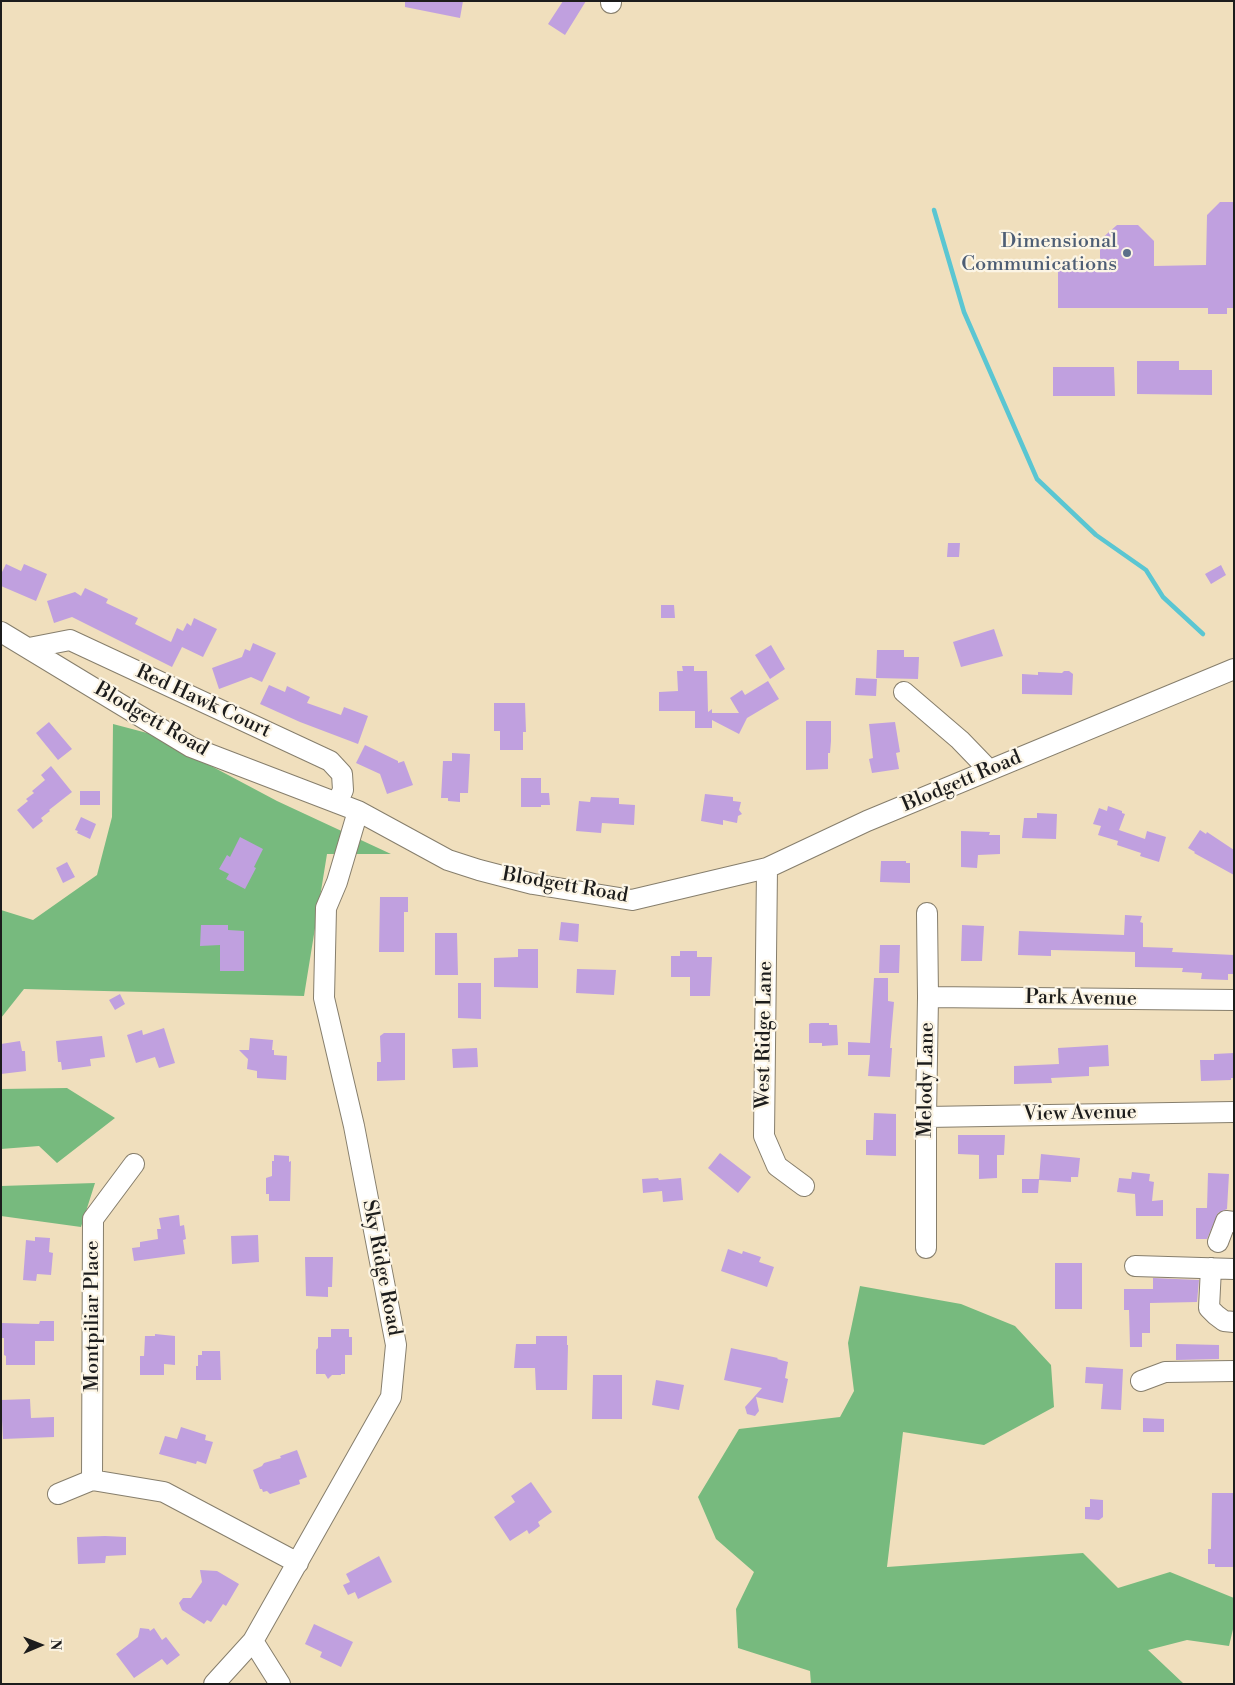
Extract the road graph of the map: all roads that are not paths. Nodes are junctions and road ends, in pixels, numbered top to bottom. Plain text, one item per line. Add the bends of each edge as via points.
1 (1, 632) edge
2 (29, 648) junction
3 (1234, 669) edge
4 (904, 692) dead end
5 (989, 770) junction
6 (337, 803) junction
7 (358, 811) junction
8 (767, 868) junction
9 (927, 912) dead end
10 (928, 997) junction
11 (1234, 1000) edge
12 (1234, 1112) edge
13 (926, 1116) junction
14 (134, 1164) dead end
15 (804, 1186) dead end
16 (1234, 1222) edge
17 (1218, 1242) dead end
18 (926, 1248) dead end
19 (1135, 1266) dead end
20 (1211, 1268) junction
21 (1234, 1269) edge
22 (1234, 1322) edge
23 (1234, 1371) edge
24 (1141, 1381) dead end
25 (92, 1480) junction
26 (58, 1494) dead end
27 (298, 1563) junction
28 (253, 1641) junction
29 (214, 1684) edge
30 (280, 1684) edge

1 - 2 street, Blodgett Road
2 - 6 street, Blodgett Road via 191,747
2 - 6 street, Red Hawk Court via 70,640 330,761 342,774 343,790
3 - 5 street, Blodgett Road
4 - 5 street
5 - 8 street, Blodgett Road via 867,821
6 - 7 street, Blodgett Road
7 - 8 street, Blodgett Road via 448,860 471,868 533,884 632,900
7 - 27 street, Sky Ridge Road via 326,908 324,998 354,1126 396,1345 391,1397
8 - 15 street, West Ridge Lane via 764,1136 777,1166
9 - 10 street, Melody Lane
10 - 11 street, Park Avenue
10 - 13 street, Melody Lane
12 - 13 street, View Avenue
13 - 18 street, Melody Lane
14 - 25 street, Montpiliar Place via 94,1219
16 - 17 street via 1226,1221
19 - 20 street
20 - 21 street
20 - 22 street via 1209,1308 1224,1321
23 - 24 street via 1165,1372
25 - 26 street
25 - 27 street via 164,1492
27 - 28 street, Sky Ridge Road
28 - 29 street, Sky Ridge Road
28 - 30 street

